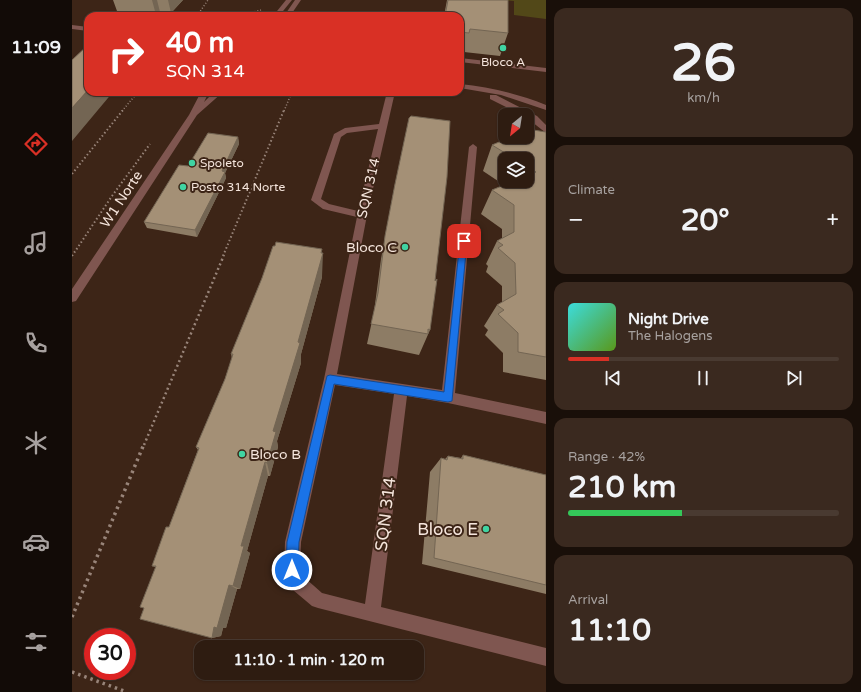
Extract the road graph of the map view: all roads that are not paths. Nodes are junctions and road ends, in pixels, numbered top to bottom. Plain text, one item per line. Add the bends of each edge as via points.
1 (289, 0) edge
2 (298, 0) edge
3 (279, 12) edge
4 (290, 12) edge
5 (72, 27) edge
6 (84, 28) edge
7 (464, 60) edge
8 (546, 70) edge
9 (464, 86) edge
10 (474, 87) junction
11 (203, 96) edge
12 (215, 96) edge
13 (390, 96) edge
14 (515, 108) edge
15 (546, 108) edge
16 (546, 113) edge
17 (193, 115) junction
18 (534, 118) joint
19 (383, 126) junction
20 (546, 130) edge
21 (473, 147) dead end
22 (362, 215) junction
23 (72, 298) edge
24 (330, 379) junction
25 (401, 390) junction
26 (448, 398) junction
27 (546, 418) edge
28 (372, 614) junction
29 (546, 657) edge

1 - 3 street
2 - 4 street
5 - 6 street
7 - 8 street
9 - 10 street
10 - 14 street
10 - 15 street via 506,94
11 - 17 street, W1 Norte
12 - 17 street, W1 Norte
13 - 19 street, SQN 314
16 - 18 street
17 - 23 street, W1 Norte
18 - 20 street
19 - 22 street, SQN 314
19 - 22 street via 345,131 337,136 316,200 326,207
21 - 26 street
22 - 24 street, SQN 314
24 - 25 street
24 - 28 street, SQN 314 via 293,542 292,570 299,584 318,600
25 - 26 street
25 - 28 street, SQN 314
26 - 27 street
28 - 29 street, SQN 314

